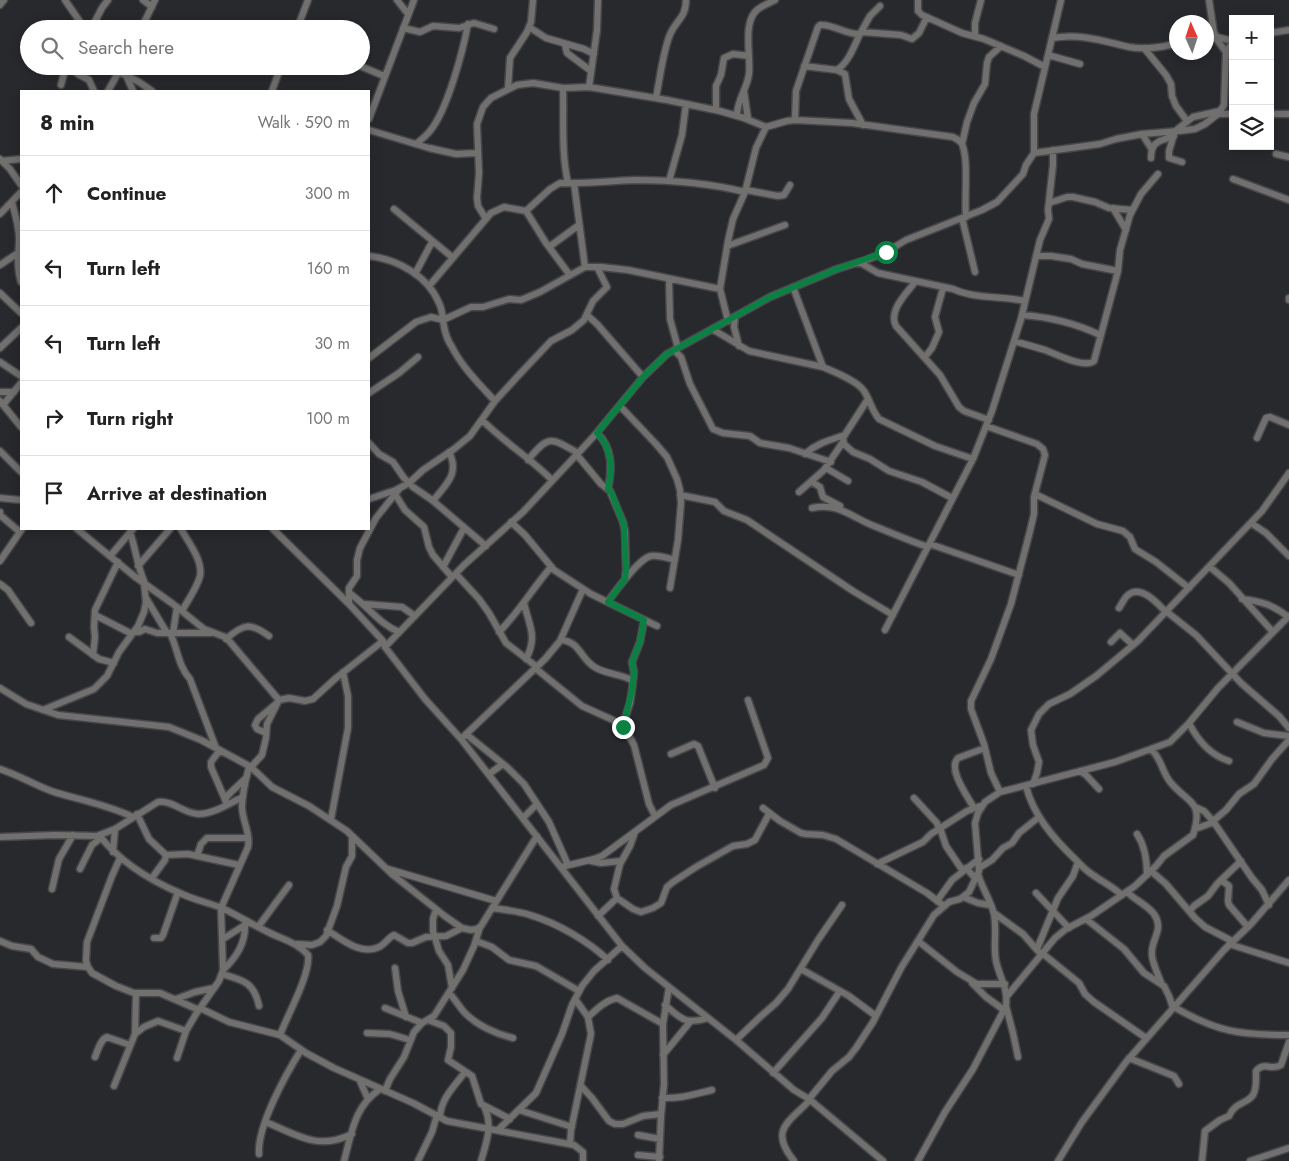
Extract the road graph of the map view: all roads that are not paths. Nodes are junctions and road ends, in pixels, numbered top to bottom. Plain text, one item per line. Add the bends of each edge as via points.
1 (65, 0) edge
2 (108, 0) edge
3 (143, 0) edge
4 (155, 0) edge
5 (308, 0) edge
6 (397, 0) edge
7 (414, 0) edge
8 (532, 0) edge
9 (598, 0) edge
10 (686, 0) edge
11 (775, 0) edge
12 (918, 0) edge
13 (981, 0) edge
14 (1061, 0) edge
15 (1209, 0) edge
16 (880, 6) dead end
17 (152, 8) junction
18 (408, 14) junction
19 (927, 17) junction
20 (79, 20) edge
21 (96, 20) edge
22 (146, 20) edge
23 (300, 20) edge
24 (468, 24) junction
25 (529, 27) junction
26 (403, 28) junction
27 (494, 29) dead end
28 (1289, 30) edge
29 (1274, 32) edge
30 (861, 33) junction
31 (975, 36) junction
32 (1216, 37) junction
33 (1052, 38) junction
34 (1229, 41) edge
35 (565, 44) junction
36 (1169, 45) edge
37 (1000, 46) junction
38 (1144, 48) junction
39 (1229, 48) edge
40 (1226, 52) junction
41 (594, 54) junction
42 (1048, 55) junction
43 (749, 56) junction
44 (1080, 64) dead end
45 (804, 66) junction
46 (1045, 67) junction
47 (370, 70) edge
48 (837, 70) junction
49 (591, 71) junction
50 (64, 75) edge
51 (80, 75) edge
52 (118, 75) edge
53 (124, 75) edge
54 (128, 75) edge
55 (278, 75) edge
56 (384, 76) junction
57 (61, 85) dead end
58 (589, 87) junction
59 (563, 88) junction
60 (508, 89) junction
61 (94, 90) edge
62 (109, 90) edge
63 (132, 90) edge
64 (151, 90) edge
65 (272, 90) edge
66 (744, 90) junction
67 (656, 98) junction
68 (686, 104) junction
69 (716, 110) junction
70 (1219, 112) junction
71 (1229, 113) edge
72 (1274, 114) edge
73 (1289, 114) edge
74 (370, 116) edge
75 (737, 116) junction
76 (748, 119) junction
77 (795, 120) junction
78 (1187, 121) junction
79 (864, 125) junction
80 (766, 127) junction
81 (370, 130) edge
82 (1174, 133) junction
83 (1142, 134) junction
84 (416, 144) junction
85 (962, 144) junction
86 (1152, 148) junction
87 (1052, 150) junction
88 (1034, 152) junction
89 (477, 154) junction
90 (1276, 154) dead end
91 (1289, 157) edge
92 (1151, 158) dead end
93 (20, 159) edge
94 (1, 160) edge
95 (1182, 162) dead end
96 (1158, 174) dead end
97 (1233, 179) dead end
98 (669, 182) junction
99 (571, 183) junction
100 (20, 184) edge
101 (790, 185) dead end
102 (745, 191) junction
103 (20, 193) edge
104 (1289, 200) edge
105 (12, 202) junction
106 (1049, 203) junction
107 (1113, 208) junction
108 (394, 209) dead end
109 (526, 210) junction
110 (1132, 210) junction
111 (0, 214) edge
112 (964, 217) junction
113 (486, 219) junction
114 (578, 225) junction
115 (785, 225) dead end
116 (1126, 230) junction
117 (432, 242) junction
118 (727, 246) junction
119 (549, 247) junction
120 (18, 253) junction
121 (370, 256) edge
122 (1036, 256) junction
123 (452, 257) junction
124 (859, 262) junction
125 (0, 265) edge
126 (585, 267) junction
127 (597, 267) junction
128 (1118, 271) junction
129 (975, 272) dead end
130 (415, 274) junction
131 (570, 274) junction
132 (20, 277) edge
133 (669, 279) junction
134 (915, 282) junction
135 (429, 286) junction
136 (793, 288) junction
137 (942, 288) junction
138 (720, 289) junction
139 (0, 293) edge
140 (1025, 301) junction
141 (20, 312) edge
142 (587, 315) junction
143 (1022, 315) junction
144 (735, 317) junction
145 (443, 320) junction
146 (728, 321) junction
147 (20, 329) edge
148 (712, 329) junction
149 (1100, 335) junction
150 (1014, 341) junction
151 (739, 346) junction
152 (0, 348) edge
153 (676, 349) junction
154 (370, 357) edge
155 (418, 357) dead end
156 (925, 357) junction
157 (0, 362) edge
158 (823, 367) junction
159 (20, 375) edge
160 (643, 377) junction
161 (20, 384) edge
162 (0, 392) edge
163 (14, 392) junction
164 (370, 392) edge
165 (868, 398) junction
166 (495, 401) junction
167 (1, 403) edge
168 (620, 406) junction
169 (482, 420) junction
170 (988, 423) junction
171 (1289, 425) edge
172 (20, 427) edge
173 (597, 433) junction
174 (844, 438) junction
175 (1257, 438) dead end
176 (370, 444) edge
177 (0, 452) edge
178 (449, 452) junction
179 (578, 454) junction
180 (805, 454) junction
181 (973, 459) junction
182 (528, 460) junction
183 (831, 462) junction
184 (20, 468) edge
185 (826, 468) junction
186 (1289, 473) edge
187 (552, 480) junction
188 (848, 481) dead end
189 (812, 482) junction
190 (409, 483) junction
191 (400, 488) junction
192 (608, 489) junction
193 (799, 492) dead end
194 (395, 494) junction
195 (1035, 494) junction
196 (680, 495) junction
197 (0, 498) edge
198 (8, 498) junction
199 (952, 498) junction
200 (370, 499) edge
201 (20, 500) edge
202 (433, 501) junction
203 (812, 508) dead end
204 (0, 511) edge
205 (847, 512) junction
206 (511, 522) junction
207 (1251, 522) junction
208 (464, 528) junction
209 (20, 529) edge
210 (370, 529) edge
211 (21, 530) edge
212 (78, 530) edge
213 (169, 530) edge
214 (182, 530) edge
215 (274, 530) edge
216 (370, 530) edge
217 (132, 531) edge
218 (486, 546) junction
219 (929, 546) junction
220 (111, 555) junction
221 (1289, 556) edge
222 (675, 560) junction
223 (0, 561) edge
224 (118, 562) junction
225 (138, 566) junction
226 (443, 567) junction
227 (551, 567) junction
228 (1210, 567) junction
229 (1019, 574) junction
230 (454, 575) junction
231 (625, 579) junction
232 (144, 583) junction
233 (0, 584) edge
234 (670, 588) dead end
235 (1189, 588) junction
236 (583, 589) junction
237 (349, 593) junction
238 (145, 597) junction
239 (1242, 599) junction
240 (608, 602) junction
241 (524, 603) junction
242 (349, 604) junction
243 (364, 604) junction
244 (1119, 608) dead end
245 (180, 609) junction
246 (1167, 612) junction
247 (893, 614) junction
248 (95, 615) junction
249 (415, 616) junction
250 (1289, 616) edge
251 (644, 620) junction
252 (31, 623) dead end
253 (657, 626) dead end
254 (885, 630) dead end
255 (399, 632) junction
256 (499, 632) junction
257 (1273, 632) junction
258 (133, 633) junction
259 (170, 633) junction
260 (212, 633) junction
261 (269, 636) dead end
262 (69, 637) dead end
263 (226, 638) junction
264 (561, 640) junction
265 (1111, 642) dead end
266 (384, 644) junction
267 (1134, 645) junction
268 (93, 655) junction
269 (526, 659) junction
270 (114, 663) junction
271 (536, 667) junction
272 (343, 672) junction
273 (1232, 674) junction
274 (633, 681) junction
275 (0, 688) edge
276 (748, 700) dead end
277 (279, 701) junction
278 (43, 710) junction
279 (1237, 722) dead end
280 (1189, 723) junction
281 (622, 727) junction
282 (1289, 728) edge
283 (266, 733) junction
284 (464, 736) junction
285 (1289, 738) edge
286 (985, 748) junction
287 (218, 749) junction
288 (1151, 749) junction
289 (671, 754) dead end
290 (1229, 761) dead end
291 (503, 764) junction
292 (250, 767) junction
293 (0, 769) edge
294 (1080, 771) junction
295 (489, 774) junction
296 (246, 778) junction
297 (1033, 784) junction
298 (1026, 786) junction
299 (715, 788) junction
300 (1099, 789) dead end
301 (1000, 792) junction
302 (243, 797) junction
303 (914, 798) dead end
304 (226, 802) junction
305 (537, 804) junction
306 (984, 804) junction
307 (1195, 807) junction
308 (763, 808) dead end
309 (974, 808) junction
310 (769, 814) junction
311 (135, 816) junction
312 (655, 816) junction
313 (1039, 817) junction
314 (523, 818) junction
315 (331, 819) junction
316 (1213, 821) junction
317 (939, 828) junction
318 (115, 829) junction
319 (1195, 829) junction
320 (636, 831) junction
321 (1138, 834) dead end
322 (73, 835) junction
323 (352, 836) junction
324 (537, 836) junction
325 (0, 837) edge
326 (100, 837) junction
327 (248, 838) junction
328 (113, 852) junction
329 (166, 855) junction
330 (197, 856) junction
331 (120, 858) junction
332 (979, 858) junction
333 (590, 860) junction
334 (621, 861) junction
335 (1241, 861) junction
336 (1078, 862) junction
337 (877, 864) junction
338 (239, 865) junction
339 (564, 866) junction
340 (387, 868) junction
341 (80, 869) dead end
342 (965, 869) junction
343 (978, 873) junction
344 (1149, 873) junction
345 (152, 878) junction
346 (1222, 880) junction
347 (1289, 880) edge
348 (290, 886) dead end
349 (52, 889) dead end
350 (178, 892) junction
351 (1036, 892) dead end
352 (1124, 893) junction
353 (963, 897) junction
354 (617, 898) junction
355 (496, 901) junction
356 (937, 901) junction
357 (990, 905) junction
358 (1269, 905) junction
359 (842, 906) dead end
360 (944, 906) junction
361 (221, 908) junction
362 (492, 908) junction
363 (436, 909) junction
364 (1054, 911) junction
365 (1190, 911) junction
366 (994, 913) junction
367 (598, 916) junction
368 (1086, 919) junction
369 (247, 923) junction
370 (258, 927) junction
371 (480, 927) junction
372 (1248, 927) junction
373 (462, 928) junction
374 (1069, 928) junction
375 (327, 930) junction
376 (435, 937) junction
377 (154, 938) dead end
378 (223, 939) junction
379 (0, 940) edge
380 (476, 941) junction
381 (918, 942) junction
382 (1231, 942) junction
383 (296, 944) junction
384 (622, 946) junction
385 (1040, 952) junction
386 (608, 960) junction
387 (1289, 963) edge
388 (88, 967) junction
389 (395, 968) dead end
390 (801, 969) junction
391 (222, 972) junction
392 (969, 980) junction
393 (1005, 984) junction
394 (1162, 985) junction
395 (669, 987) junction
396 (214, 988) junction
397 (450, 991) junction
398 (579, 991) junction
399 (840, 991) junction
400 (136, 993) junction
401 (1007, 996) junction
402 (176, 999) junction
403 (575, 999) junction
404 (665, 1005) junction
405 (258, 1006) dead end
406 (1173, 1007) junction
407 (385, 1008) dead end
408 (1005, 1008) junction
409 (199, 1009) junction
410 (876, 1016) junction
411 (406, 1018) junction
412 (588, 1018) junction
413 (708, 1018) junction
414 (425, 1022) junction
415 (690, 1022) junction
416 (662, 1024) junction
417 (186, 1031) junction
418 (367, 1033) dead end
419 (135, 1034) junction
420 (280, 1035) junction
421 (1289, 1035) edge
422 (513, 1038) dead end
423 (1146, 1038) junction
424 (410, 1040) junction
425 (736, 1040) junction
426 (1289, 1042) edge
427 (130, 1044) junction
428 (301, 1050) junction
429 (663, 1055) junction
430 (95, 1057) dead end
431 (1018, 1057) dead end
432 (177, 1058) dead end
433 (1129, 1058) junction
434 (465, 1072) junction
435 (773, 1072) junction
436 (359, 1079) junction
437 (1179, 1084) dead end
438 (114, 1086) dead end
439 (581, 1086) junction
440 (382, 1090) junction
441 (712, 1090) dead end
442 (368, 1098) junction
443 (662, 1098) junction
444 (810, 1100) junction
445 (484, 1106) junction
446 (519, 1110) junction
447 (661, 1114) junction
448 (438, 1116) junction
449 (510, 1119) junction
450 (266, 1122) junction
451 (572, 1127) junction
452 (490, 1129) junction
453 (498, 1130) junction
454 (352, 1134) junction
455 (638, 1135) dead end
456 (660, 1140) junction
457 (570, 1144) junction
458 (1289, 1148) edge
459 (260, 1154) dead end
460 (638, 1155) dead end
461 (875, 1155) junction
462 (659, 1159) edge
463 (344, 1161) edge
464 (418, 1161) edge
465 (481, 1161) edge
466 (583, 1161) edge
467 (794, 1161) edge
468 (869, 1161) edge
469 (883, 1161) edge
470 (918, 1161) edge
471 (1058, 1161) edge
472 (1202, 1161) edge
473 (1250, 1161) edge

1 - 20 street
2 - 21 street
3 - 17 street
4 - 17 street
5 - 23 street
6 - 18 street
7 - 18 street
8 - 25 street
9 - 41 street
10 - 67 street via 685,14 675,24 669,38
11 - 43 street via 753,13
12 - 19 street via 918,11
13 - 31 street
14 - 33 street
15 - 32 street
16 - 30 street
17 - 22 street
18 - 26 street
19 - 30 street via 912,39 901,34
19 - 31 street
24 - 26 street via 459,28 433,26 420,32
24 - 27 street
24 - 84 street via 440,114 431,130
25 - 35 street via 546,38
25 - 60 street via 510,58
26 - 56 street
28 - 29 street
30 - 45 street via 820,25
30 - 48 street via 850,55
31 - 37 street
32 - 34 street
32 - 40 street
33 - 38 street via 1083,36
33 - 42 street
35 - 41 street
35 - 49 street via 567,53
36 - 38 street
37 - 46 street
37 - 85 street via 987,63 985,84 974,102
38 - 78 street via 1166,75 1176,106
39 - 40 street
40 - 70 street via 1226,88 1224,105
41 - 49 street
42 - 44 street
42 - 46 street
43 - 66 street
43 - 69 street via 733,54 724,58 716,86
45 - 48 street
45 - 77 street via 796,92
46 - 88 street via 1034,114
47 - 56 street
48 - 79 street via 845,74 849,99
49 - 58 street
50 - 57 street
51 - 61 street via 90,80
52 - 62 street
53 - 63 street
54 - 64 street
55 - 65 street
56 - 74 street
58 - 59 street
58 - 67 street
59 - 60 street via 533,83
59 - 99 street via 562,136
60 - 89 street via 491,98 484,107 477,124
66 - 75 street
66 - 76 street
67 - 68 street
68 - 69 street
68 - 98 street via 682,135
69 - 75 street
70 - 71 street
70 - 78 street
70 - 82 street via 1205,124
72 - 73 street
75 - 76 street
76 - 80 street
77 - 79 street
77 - 80 street
78 - 82 street
79 - 85 street via 952,137
80 - 102 street via 754,155
81 - 84 street
82 - 83 street
82 - 86 street
82 - 95 street via 1168,154
83 - 86 street
83 - 87 street
84 - 89 street via 456,154
85 - 112 street
86 - 92 street
87 - 88 street
87 - 106 street
88 - 112 street via 1022,174 997,202
89 - 113 street via 478,206
90 - 91 street
93 - 94 street
94 - 100 street
96 - 110 street via 1140,194
97 - 104 street
98 - 99 street
98 - 102 street via 719,185
99 - 109 street via 560,183
99 - 114 street
101 - 102 street via 784,195 778,196
102 - 118 street via 733,219
103 - 105 street
105 - 111 street
105 - 120 street via 19,236
106 - 107 street via 1073,197
106 - 122 street via 1048,222
107 - 110 street
107 - 116 street
108 - 117 street
109 - 113 street via 504,207
109 - 119 street
110 - 116 street
112 - 124 street
112 - 129 street
113 - 123 street
114 - 119 street
114 - 126 street
115 - 118 street
116 - 128 street
117 - 123 street
117 - 130 street
118 - 138 street
119 - 131 street
120 - 125 street
120 - 132 street
121 - 130 street via 386,258
122 - 128 street via 1070,259
122 - 140 street
123 - 135 street
124 - 134 street via 878,273
124 - 136 street
126 - 127 street
126 - 131 street
127 - 133 street
127 - 142 street via 607,287 593,301
128 - 149 street
130 - 135 street
131 - 145 street via 528,298 471,307
133 - 138 street
133 - 153 street via 670,319
134 - 137 street
134 - 156 street via 896,308 894,321
135 - 145 street via 440,303
136 - 144 street
136 - 158 street
137 - 140 street via 970,295
137 - 156 street via 936,317 939,332
138 - 146 street
139 - 141 street
140 - 143 street
142 - 160 street
142 - 166 street via 572,330 552,341
143 - 149 street via 1076,324
143 - 150 street
144 - 146 street
144 - 151 street
145 - 154 street via 431,317 416,322
145 - 166 street via 452,349
146 - 148 street
147 - 152 street
148 - 151 street
148 - 153 street
149 - 150 street via 1091,364 1075,362
150 - 170 street
151 - 158 street via 767,356
153 - 160 street
153 - 180 street via 713,429 750,436 760,443
155 - 164 street
156 - 170 street via 964,411
157 - 159 street
158 - 165 street via 861,387
160 - 168 street
161 - 163 street
162 - 163 street
163 - 167 street
165 - 174 street
165 - 181 street via 879,420
166 - 169 street
167 - 172 street
168 - 173 street
168 - 196 street via 667,457
169 - 178 street via 470,436
169 - 182 street
170 - 181 street
170 - 195 street via 1042,449 1044,462
171 - 175 street via 1266,418
173 - 179 street
173 - 192 street via 610,453
174 - 180 street via 820,443
174 - 183 street
174 - 199 street via 847,448 889,471 922,482
176 - 190 street via 393,462
177 - 184 street
178 - 190 street
178 - 202 street via 454,470
179 - 182 street via 554,440 546,442
179 - 187 street
179 - 192 street
180 - 183 street
181 - 199 street
182 - 187 street
183 - 185 street
185 - 188 street
185 - 189 street
186 - 207 street
187 - 206 street
189 - 193 street
189 - 205 street via 820,487 823,497
190 - 191 street
190 - 202 street
191 - 194 street
191 - 200 street
192 - 231 street via 624,525
194 - 210 street
194 - 226 street via 405,510 424,527 429,547
195 - 229 street via 1034,514
195 - 235 street via 1097,524 1123,531 1135,549
196 - 222 street
196 - 247 street via 715,502 724,511 747,520
197 - 198 street
198 - 201 street
198 - 204 street
199 - 219 street
202 - 208 street
203 - 205 street via 826,506
204 - 209 street
205 - 219 street
206 - 218 street
206 - 227 street
207 - 221 street
207 - 228 street
208 - 218 street
208 - 226 street
211 - 223 street
212 - 220 street
213 - 225 street
214 - 245 street via 197,557 200,575
215 - 242 street
216 - 237 street via 360,548 356,576
217 - 220 street
217 - 225 street
218 - 230 street
219 - 229 street
219 - 247 street
220 - 224 street
222 - 231 street via 649,556
222 - 234 street
224 - 232 street
224 - 248 street
225 - 232 street
226 - 230 street
227 - 236 street
227 - 241 street
228 - 235 street
228 - 239 street
229 - 286 street via 997,644 971,700 971,709
230 - 249 street
230 - 256 street via 479,599
231 - 240 street
232 - 238 street
232 - 245 street
233 - 252 street via 8,590
235 - 246 street
236 - 240 street
236 - 264 street
237 - 242 street
237 - 243 street
238 - 258 street via 144,612
238 - 259 street
239 - 250 street via 1266,603
239 - 257 street
240 - 251 street
241 - 256 street
241 - 269 street via 533,632
242 - 266 street
243 - 249 street via 402,606
243 - 255 street via 381,622
244 - 246 street via 1127,596 1138,592
245 - 259 street
245 - 260 street
246 - 267 street
246 - 273 street via 1196,635
247 - 254 street
248 - 258 street
248 - 268 street
249 - 255 street
250 - 257 street
251 - 253 street
251 - 274 street via 632,662
255 - 266 street
256 - 269 street via 506,644
257 - 273 street
258 - 259 street via 146,629
258 - 270 street
259 - 260 street
259 - 287 street via 182,671 190,679
260 - 263 street
261 - 263 street via 250,626 239,628
262 - 268 street
263 - 277 street
264 - 271 street
264 - 274 street via 576,646 594,668
265 - 267 street via 1120,633
266 - 272 street
266 - 284 street via 425,699
267 - 297 street via 1096,676 1039,714 1031,730 1039,762
268 - 270 street
269 - 271 street
270 - 278 street via 94,689
271 - 281 street via 582,706
271 - 284 street
272 - 277 street via 313,699
272 - 315 street via 348,696 348,722
273 - 280 street
273 - 282 street
274 - 281 street
275 - 278 street
276 - 299 street via 768,762
277 - 283 street
277 - 283 street via 255,725
278 - 287 street via 58,715 169,727
279 - 285 street via 1264,733
280 - 288 street via 1170,742
280 - 290 street via 1212,753
281 - 312 street via 634,745
283 - 292 street via 262,755
284 - 291 street
284 - 295 street
285 - 316 street via 1254,784 1239,794
286 - 301 street
286 - 309 street via 954,761 956,776
287 - 292 street
287 - 304 street via 211,767
288 - 294 street
288 - 307 street via 1160,759 1171,783
289 - 299 street via 694,744 698,746
291 - 295 street
291 - 305 street via 524,784
292 - 296 street
292 - 315 street via 272,788
293 - 311 street via 52,791
294 - 297 street
294 - 300 street
295 - 314 street
296 - 302 street
296 - 304 street via 228,795
297 - 298 street
298 - 301 street
298 - 313 street
299 - 312 street via 671,805
301 - 306 street
302 - 304 street
302 - 327 street
303 - 317 street
304 - 311 street via 198,814 164,801
305 - 314 street
305 - 339 street via 552,828
306 - 309 street
306 - 332 street via 975,823
307 - 316 street
307 - 319 street
308 - 310 street
309 - 317 street
310 - 337 street via 802,833 836,839
310 - 354 street via 755,840 733,846 673,882 661,903 653,908 638,912
311 - 318 street
311 - 329 street via 149,839
312 - 320 street
313 - 336 street
313 - 343 street
314 - 324 street
315 - 323 street
316 - 319 street
316 - 335 street
317 - 337 street via 923,842
317 - 342 street via 946,846
318 - 326 street
318 - 328 street
319 - 344 street via 1188,840 1164,856
320 - 333 street via 611,850
320 - 334 street
321 - 344 street
322 - 325 street
322 - 326 street
322 - 349 street via 59,859
323 - 340 street
323 - 375 street via 352,856
324 - 339 street
324 - 355 street
326 - 328 street
326 - 341 street via 92,845
327 - 330 street via 207,838
327 - 338 street via 248,846
328 - 331 street
329 - 330 street
329 - 345 street
330 - 338 street
331 - 345 street
331 - 388 street via 91,929 86,950
332 - 342 street
332 - 343 street
333 - 334 street via 601,863
333 - 339 street
334 - 354 street via 615,882
335 - 346 street
335 - 358 street
336 - 352 street via 1093,876
336 - 364 street
337 - 356 street
338 - 361 street
339 - 367 street
340 - 355 street
340 - 363 street
342 - 343 street
342 - 356 street via 952,880
343 - 353 street
343 - 357 street
344 - 352 street
344 - 365 street via 1166,884
345 - 350 street
346 - 365 street
346 - 372 street via 1229,886 1229,905
347 - 358 street
348 - 370 street
350 - 361 street
350 - 377 street via 163,935
351 - 364 street
352 - 368 street
352 - 394 street via 1149,910 1158,921 1152,955
353 - 357 street
353 - 360 street
354 - 367 street
355 - 362 street
356 - 360 street
357 - 366 street
358 - 372 street
359 - 390 street
360 - 381 street via 934,915
361 - 369 street
361 - 378 street
362 - 371 street
362 - 386 street via 541,919 582,939
363 - 373 street
363 - 376 street
364 - 374 street
364 - 385 street
365 - 382 street via 1205,927
366 - 385 street via 1017,929
366 - 393 street via 996,960
367 - 384 street
368 - 374 street
368 - 394 street via 1124,949 1144,973
369 - 370 street
369 - 378 street
369 - 391 street via 241,947
370 - 383 street
371 - 373 street via 472,930
371 - 380 street
372 - 382 street
373 - 376 street via 446,936
374 - 385 street
375 - 376 street via 348,944 364,949 379,947 394,935 408,943
375 - 383 street via 320,942
376 - 397 street via 448,965
378 - 391 street
379 - 388 street via 31,949 38,957 53,964
380 - 397 street
380 - 398 street via 492,947 509,960 536,966
381 - 392 street
381 - 410 street
382 - 387 street
382 - 406 street
383 - 420 street via 308,955 308,970
384 - 386 street
384 - 395 street
385 - 401 street
385 - 423 street via 1079,984 1094,1002
386 - 398 street
388 - 400 street via 103,980
389 - 411 street
390 - 399 street
390 - 425 street via 776,1003
391 - 396 street
391 - 405 street via 254,989
392 - 393 street via 977,984
392 - 408 street via 986,997
393 - 401 street
394 - 406 street
395 - 404 street
395 - 413 street
396 - 402 street
396 - 409 street
397 - 414 street via 434,1016
397 - 422 street via 471,1018 490,1030
398 - 403 street
399 - 410 street
399 - 435 street via 822,1018
400 - 402 street via 160,993
400 - 419 street
401 - 408 street
402 - 409 street
403 - 412 street
403 - 446 street via 536,1093
404 - 415 street
404 - 416 street
406 - 421 street via 1224,1030
406 - 423 street
407 - 411 street
408 - 431 street
408 - 470 street
409 - 417 street
409 - 420 street via 229,1022
410 - 444 street via 849,1057 832,1071
411 - 414 street
412 - 416 street via 608,1000 617,998
412 - 439 street via 591,1034
413 - 415 street
413 - 425 street
414 - 424 street
414 - 434 street via 444,1026 451,1033 452,1047 448,1060
415 - 429 street
416 - 429 street
417 - 419 street via 158,1021
417 - 432 street
418 - 424 street via 390,1034
419 - 427 street
420 - 428 street
423 - 433 street
424 - 440 street via 404,1057
425 - 435 street
426 - 472 street via 1282,1066 1260,1066 1249,1099 1205,1131
427 - 430 street via 104,1038
427 - 438 street
428 - 436 street
428 - 450 street
429 - 443 street
433 - 437 street via 1174,1076
433 - 471 street
434 - 445 street via 472,1076 478,1098
434 - 448 street via 445,1098
435 - 444 street
436 - 440 street
436 - 442 street
439 - 447 street via 615,1124
439 - 451 street
440 - 442 street
440 - 448 street
441 - 443 street via 681,1098
442 - 454 street via 358,1112
443 - 447 street
444 - 461 street
444 - 467 street via 781,1132
445 - 449 street
445 - 452 street
446 - 449 street
446 - 451 street
447 - 456 street
448 - 452 street
448 - 464 street
449 - 453 street
450 - 454 street via 324,1143
450 - 459 street via 260,1138
451 - 457 street
452 - 453 street
452 - 465 street
453 - 457 street
454 - 463 street
455 - 456 street
456 - 462 street
457 - 466 street via 583,1152
458 - 473 street
460 - 462 street
461 - 468 street
461 - 469 street

